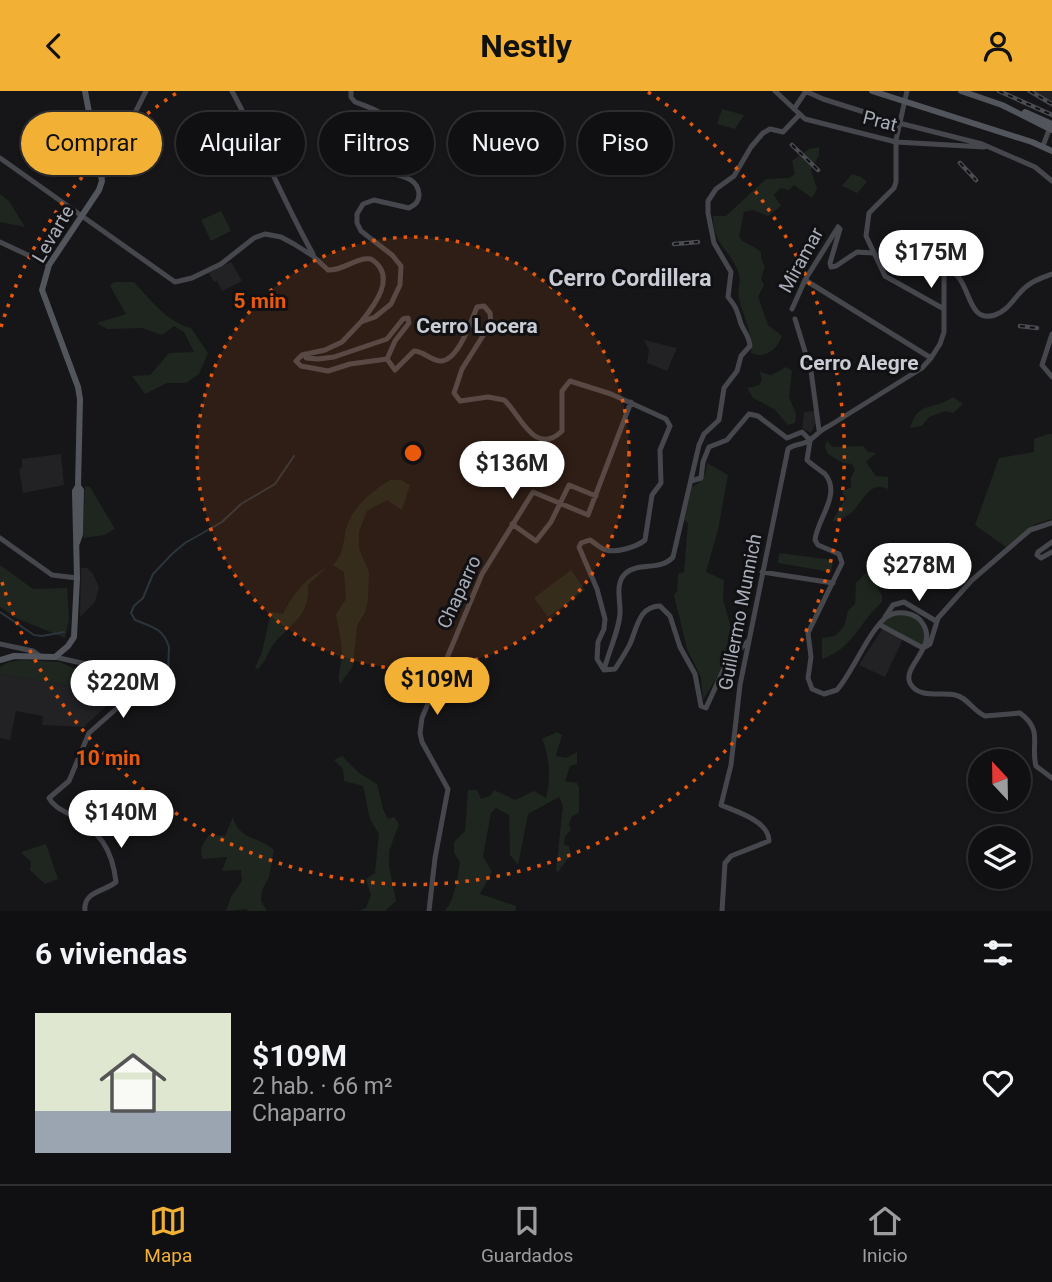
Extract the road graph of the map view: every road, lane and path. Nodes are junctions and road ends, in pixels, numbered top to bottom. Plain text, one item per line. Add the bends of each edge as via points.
1 (85, 91) edge
2 (146, 91) edge
3 (232, 91) edge
4 (352, 91) edge
5 (775, 91) edge
6 (805, 91) edge
7 (872, 91) edge
8 (907, 91) edge
9 (961, 91) edge
10 (970, 91) edge
11 (904, 101) junction
12 (794, 109) junction
13 (799, 115) junction
14 (899, 123) junction
15 (1051, 127) edge
16 (896, 142) junction
17 (1043, 146) junction
18 (991, 147) junction
19 (1052, 151) edge
20 (0, 158) edge
21 (103, 176) junction
22 (1052, 181) edge
23 (82, 216) junction
24 (0, 242) edge
25 (873, 253) junction
26 (313, 255) junction
27 (49, 265) junction
28 (1052, 274) edge
29 (805, 280) junction
30 (792, 309) dead end
31 (944, 309) junction
32 (795, 319) dead end
33 (361, 322) junction
34 (1052, 334) edge
35 (302, 355) junction
36 (931, 358) junction
37 (387, 359) junction
38 (1052, 377) edge
39 (631, 402) junction
40 (819, 431) junction
41 (810, 440) junction
42 (691, 481) junction
43 (596, 496) junction
44 (560, 504) junction
45 (1052, 523) edge
46 (512, 524) junction
47 (0, 538) edge
48 (1052, 543) edge
49 (1052, 552) edge
50 (762, 572) junction
51 (77, 578) junction
52 (833, 583) junction
53 (936, 621) junction
54 (882, 622) junction
55 (749, 640) junction
56 (0, 644) edge
57 (68, 646) junction
58 (923, 648) junction
59 (40, 656) junction
60 (55, 657) junction
61 (0, 660) edge
62 (74, 660) junction
63 (604, 670) junction
64 (1052, 778) edge
65 (85, 911) edge
66 (429, 911) edge
67 (722, 911) edge

1 - 21 main road
2 - 21 main road, Levarte
3 - 26 main road
4 - 33 main road via 355,102 380,111 393,128 395,138 381,168 409,179 419,195 409,208 374,200 358,211 359,229 395,258 402,274 391,304
5 - 12 main road
6 - 12 main road
6 - 14 main road
7 - 11 main road
8 - 11 main road
9 - 15 main road
10 - 15 main road
11 - 14 main road
11 - 17 main road
12 - 13 main road
13 - 16 main road, Prat
13 - 42 main road via 783,132 770,128 763,133 734,176 708,201 714,243 731,272 728,297 738,309 750,343 724,387 719,420 702,439
14 - 16 main road
14 - 18 main road
15 - 17 main road
16 - 18 main road, Prat
16 - 25 main road via 894,188 866,221
17 - 19 main road
18 - 22 main road via 1035,167
20 - 23 main road
21 - 23 main road, Levarte
23 - 26 main road via 175,282 221,264 261,234 285,239
23 - 27 main road, Levarte
24 - 27 main road
25 - 29 main road, Miramar via 857,252 831,267 838,227
25 - 31 main road via 890,281
26 - 33 main road via 328,270 337,271 363,259 378,264 381,294
27 - 51 main road, Levarte via 43,290 79,393
28 - 31 main road via 1027,285 1001,313 986,317 971,305 959,276 944,270
29 - 30 main road, Miramar
29 - 36 main road
31 - 36 main road via 944,333
32 - 40 main road via 811,371
33 - 35 main road via 342,342
34 - 38 main road via 1042,365
35 - 37 main road via 297,364 326,370
35 - 37 main road via 334,356 387,339 408,318
36 - 40 main road via 912,375
37 - 39 main road via 395,370 418,350 438,361 449,359 457,352 477,307 484,306 491,323 462,369 455,389 460,401 501,398 527,432 545,437 562,431 562,391 570,381
39 - 43 main road
39 - 63 main road via 663,417 670,426 660,450 661,483 652,495 645,540 612,551 590,540 579,547 605,619 597,659
40 - 41 main road
41 - 42 main road via 803,432 787,438 749,414 727,440 709,447 703,475
41 - 50 main road, Guillermo Munnich via 788,449
41 - 52 main road via 807,460 824,474 831,488 814,540 841,558
42 - 63 main road via 673,557 623,577 618,594 620,614
43 - 44 main road via 569,485
43 - 44 main road via 588,515
44 - 46 main road, Chaparro via 533,492
44 - 46 main road via 536,541
45 - 53 main road via 1034,527 1005,549
46 - 66 main road, Chaparro via 482,574 422,718 422,742 448,789
47 - 51 main road via 52,575
48 - 49 main road via 1037,555 1041,558
50 - 52 main road
50 - 55 main road, Guillermo Munnich
51 - 57 main road, Levarte via 75,634
52 - 54 main road via 807,638 812,689 824,694 837,690
53 - 54 main road via 907,603 897,603
53 - 58 main road via 930,644
54 - 58 main road
54 - 58 main road via 900,613 917,618 926,631
55 - 63 main road via 726,664 706,708 701,706 695,674 670,616 660,606 647,609 615,669
55 - 67 main road, Guillermo Munnich via 721,805 759,824 769,837 767,843 726,861
56 - 59 main road
57 - 60 main road
57 - 62 main road
58 - 64 main road via 909,671 912,686 921,692 960,696 985,716 1020,713 1036,736 1036,766
59 - 60 main road
59 - 61 main road
60 - 62 main road
62 - 65 main road via 115,671 125,700 89,733 69,781 49,798 96,831 109,855 116,882 90,896

